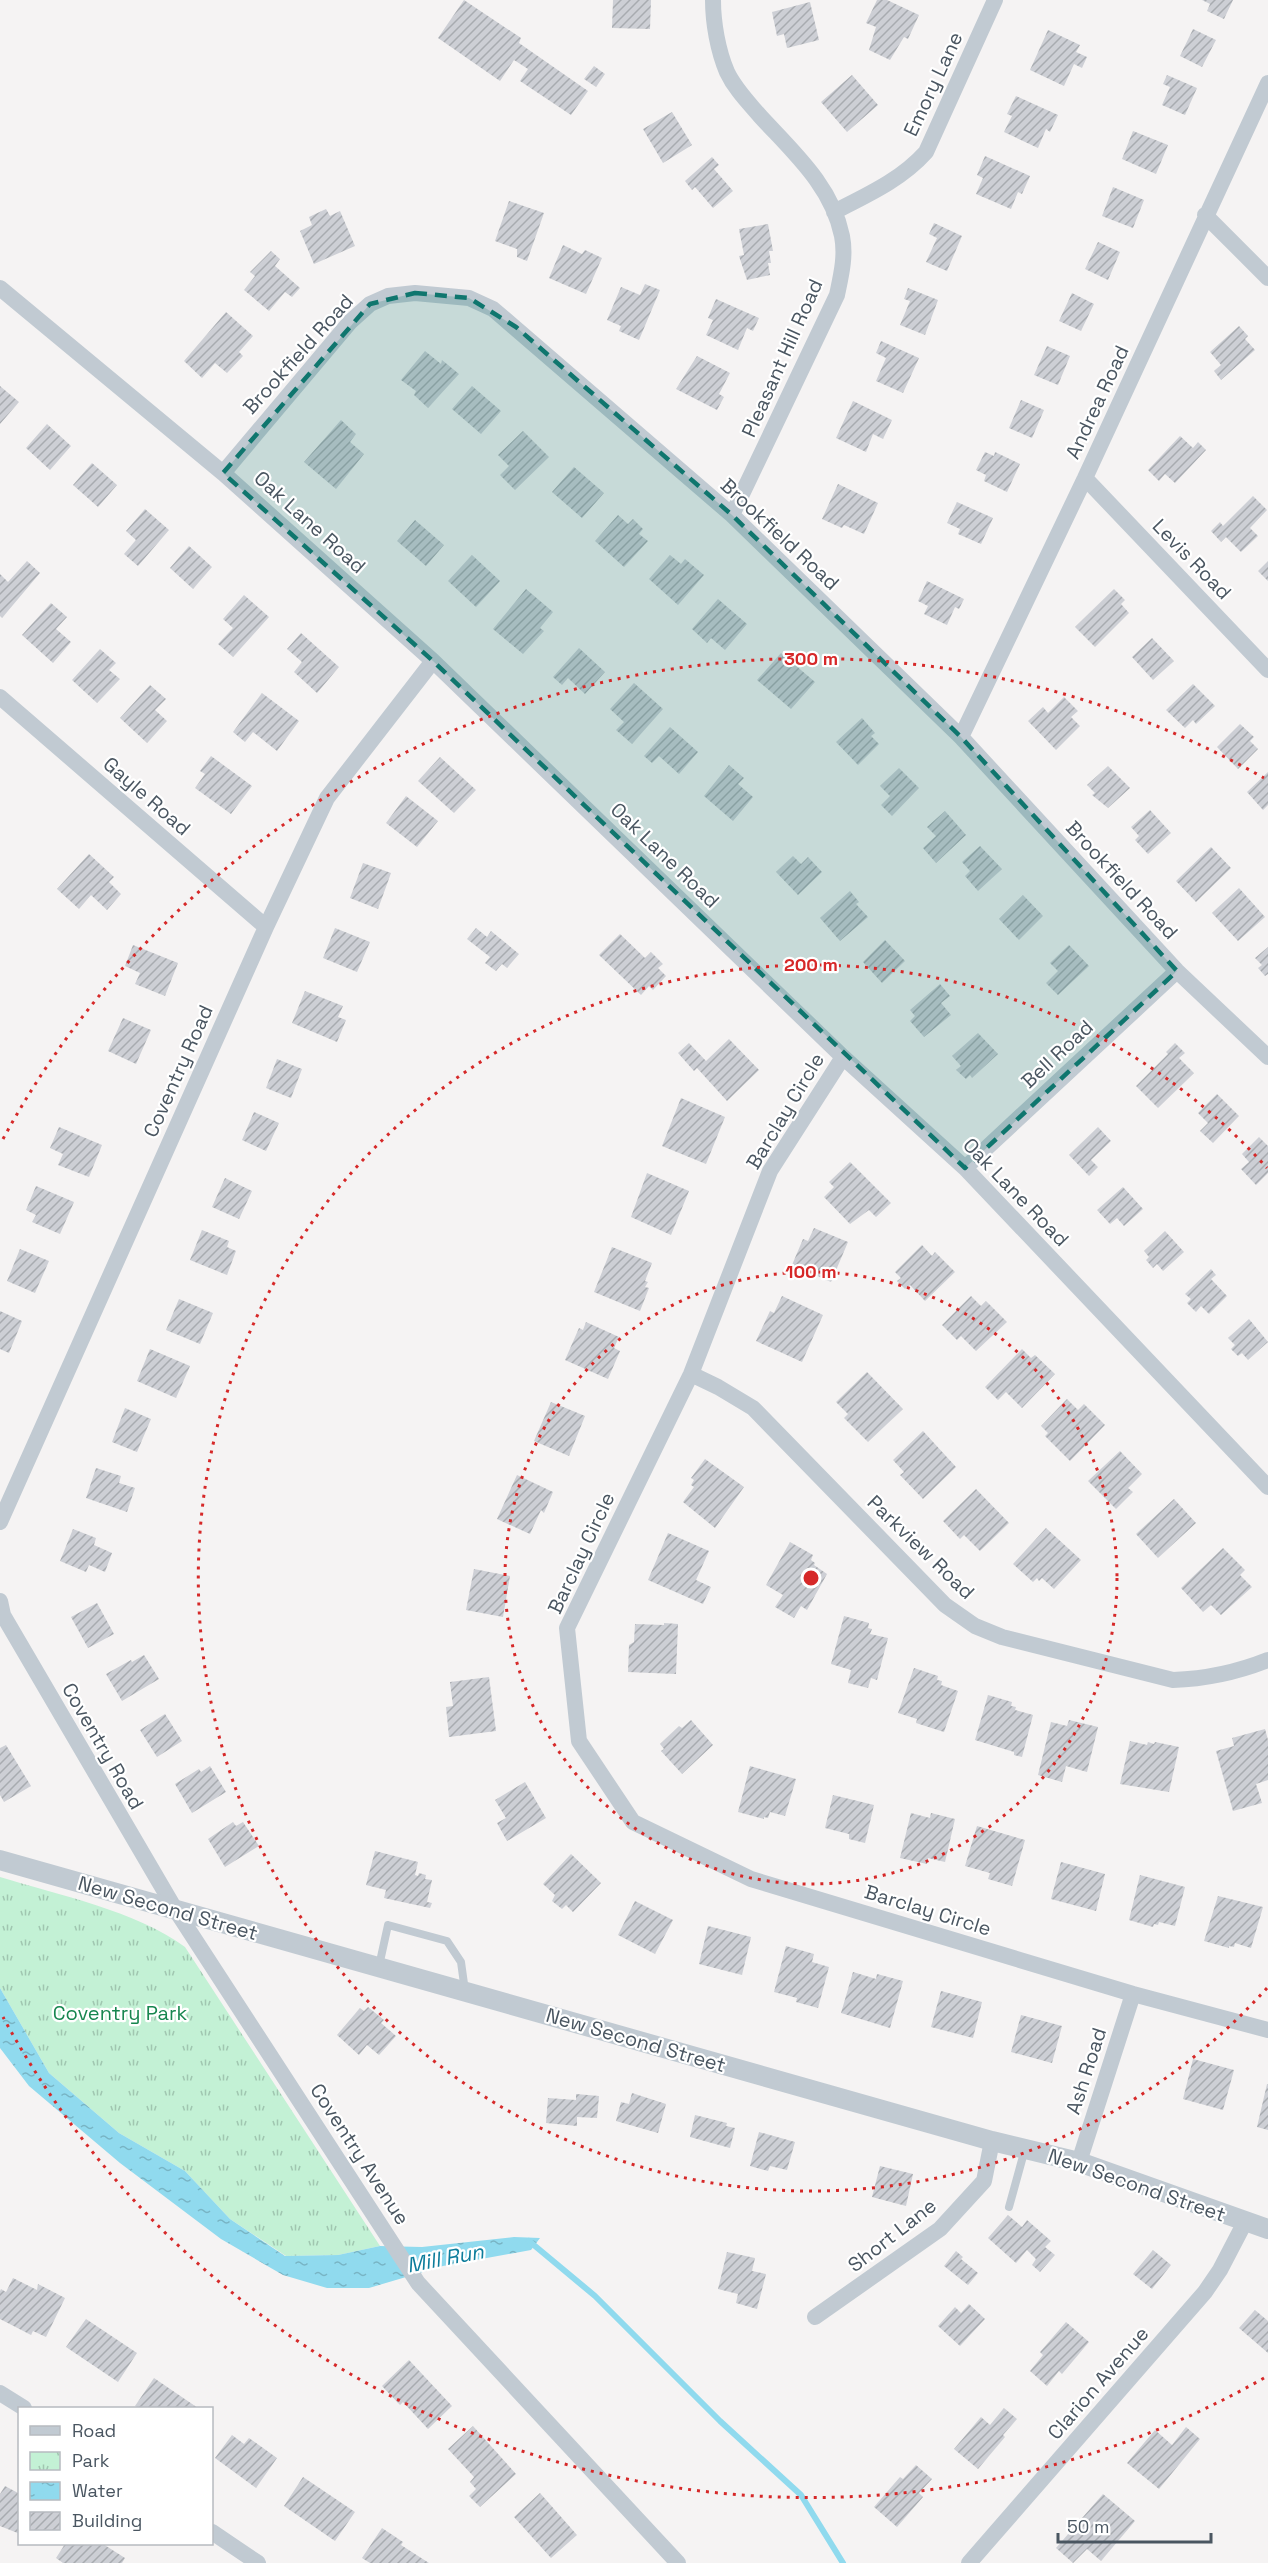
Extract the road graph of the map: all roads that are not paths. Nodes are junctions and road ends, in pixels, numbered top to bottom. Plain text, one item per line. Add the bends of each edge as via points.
1 (713, 0) edge
2 (995, 0) edge
3 (1268, 83) edge
4 (834, 212) junction
5 (1205, 215) junction
6 (1268, 278) edge
7 (0, 288) edge
8 (223, 473) junction
9 (1085, 478) junction
10 (732, 515) junction
11 (434, 661) junction
12 (1268, 670) edge
13 (0, 697) edge
14 (961, 737) junction
15 (266, 927) junction
16 (1177, 971) junction
17 (843, 1057) junction
18 (1268, 1057) edge
19 (965, 1168) junction
20 (690, 1374) junction
21 (1268, 1487) edge
22 (0, 1522) edge
23 (0, 1601) edge
24 (1268, 1660) edge
25 (0, 1860) edge
26 (175, 1910) junction
27 (379, 1967) junction
28 (465, 1992) junction
29 (1133, 1994) junction
30 (1268, 2030) edge
31 (992, 2141) junction
32 (1026, 2149) junction
33 (1079, 2162) junction
34 (1009, 2207) dead end
35 (1245, 2222) junction
36 (1268, 2229) edge
37 (815, 2317) dead end
38 (0, 2393) edge
39 (21, 2407) edge
40 (213, 2533) edge
41 (258, 2563) edge
42 (678, 2563) edge
43 (969, 2563) edge

1 - 4 street, Pleasant Hill Road via 715,27 727,72 741,94 818,180
2 - 4 street, Emory Lane via 926,152 912,168 891,182
3 - 5 street, Andrea Road
4 - 10 street, Pleasant Hill Road via 842,237 843,263 837,295
5 - 6 street
5 - 9 street, Andrea Road
7 - 8 street, Oak Lane Road
8 - 10 street, Brookfield Road via 350,322 370,304 388,296 442,294 469,298 493,309
8 - 11 street, Oak Lane Road
9 - 12 street, Levis Road
9 - 14 street, Andrea Road
10 - 14 street, Brookfield Road
11 - 15 street, Coventry Road via 327,798
11 - 17 street, Oak Lane Road
13 - 15 street, Gayle Road
14 - 16 street, Brookfield Road
15 - 22 street, Coventry Road
16 - 18 street, Brookfield Road
16 - 19 street, Bell Road
17 - 19 street, Oak Lane Road
17 - 20 street, Barclay Circle via 770,1171
19 - 21 street, Oak Lane Road
20 - 24 street, Parkview Road via 753,1408 945,1605 975,1626 1002,1637 1173,1680 1248,1668
20 - 29 street, Barclay Circle via 567,1628 579,1741 633,1822 751,1879
23 - 26 street, Coventry Road via 3,1615
25 - 26 street, New Second Street
26 - 27 street, New Second Street
26 - 42 street, Coventry Avenue via 418,2283
27 - 28 street, New Second Street
27 - 28 lane via 388,1925 447,1941 461,1962
28 - 31 street, New Second Street
29 - 30 street, Barclay Circle
29 - 33 street, Ash Road
31 - 32 street, New Second Street
31 - 37 street, Short Lane via 984,2181 940,2229
32 - 33 street, New Second Street
32 - 34 lane
33 - 35 street, New Second Street
35 - 36 street, New Second Street
35 - 43 street, Clarion Avenue via 1205,2292
38 - 39 street
40 - 41 street

